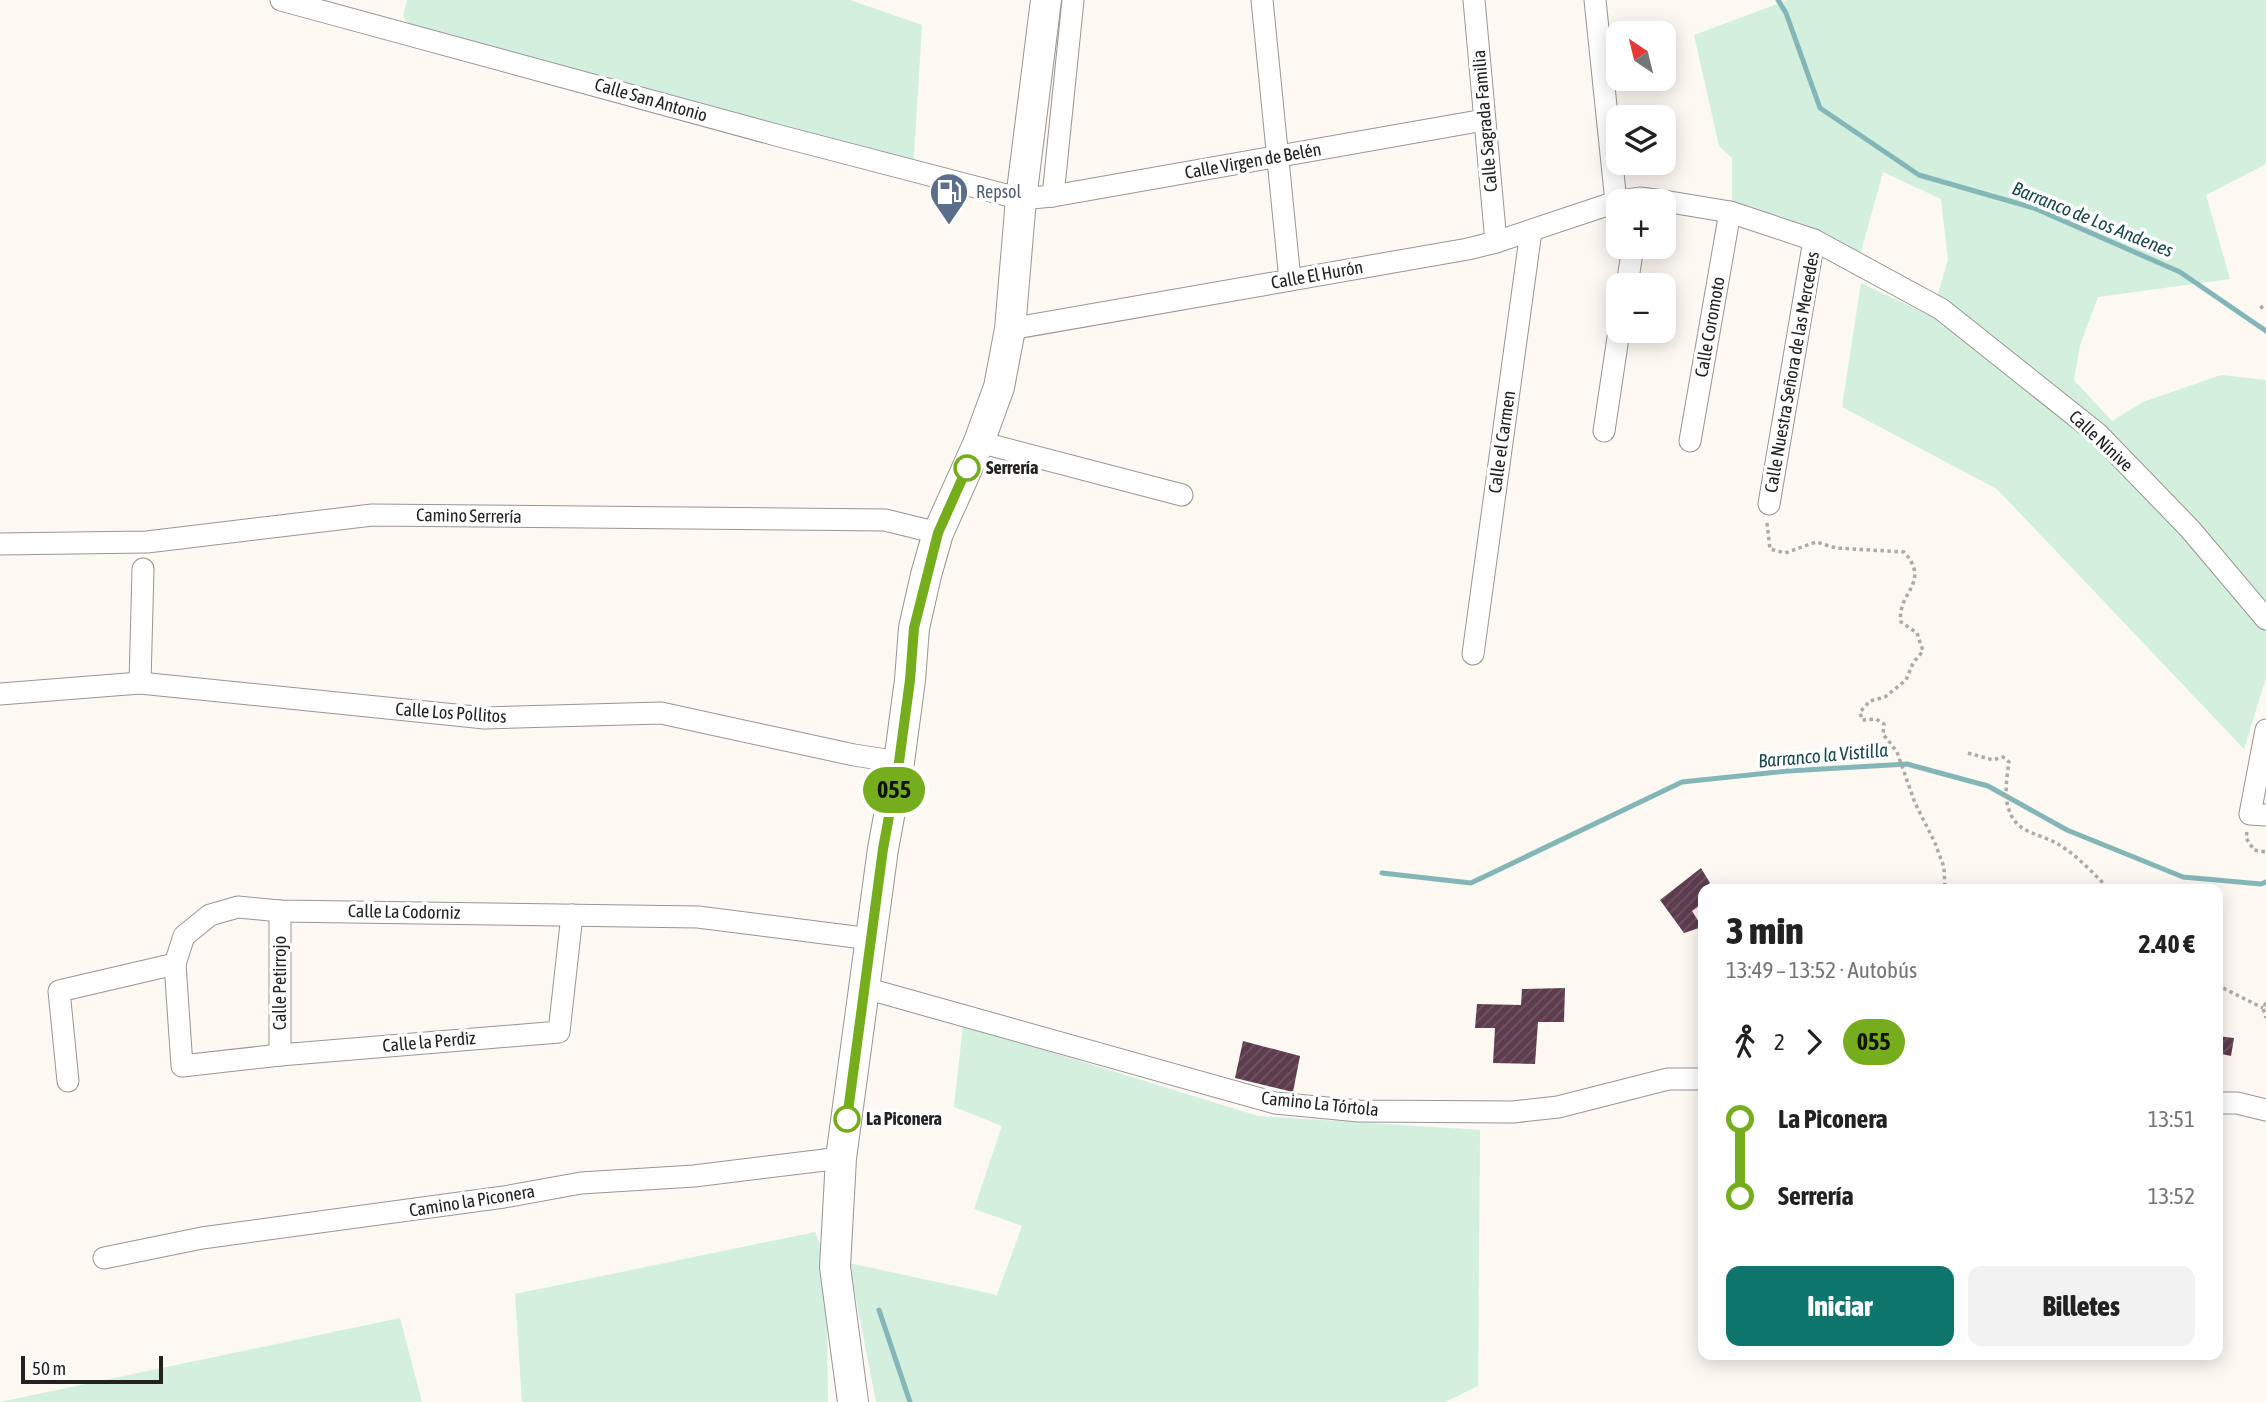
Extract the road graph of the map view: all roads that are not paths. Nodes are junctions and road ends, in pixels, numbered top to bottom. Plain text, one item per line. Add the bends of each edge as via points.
1 (281, 0) edge
2 (1046, 0) edge
3 (1073, 0) edge
4 (1262, 0) edge
5 (1474, 0) edge
6 (1595, 0) edge
7 (1484, 120) junction
8 (1279, 156) junction
9 (1625, 189) edge
10 (1052, 196) junction
11 (1021, 198) junction
12 (1676, 203) edge
13 (1606, 208) edge
14 (1730, 212) junction
15 (1531, 231) junction
16 (1814, 240) junction
17 (1496, 242) junction
18 (1290, 280) junction
19 (1910, 292) joint
20 (1010, 328) junction
21 (1617, 343) edge
22 (1604, 432) dead end
23 (1690, 441) dead end
24 (979, 442) junction
25 (1182, 495) dead end
26 (1769, 504) road end
27 (938, 533) junction
28 (0, 544) edge
29 (143, 569) dead end
30 (2266, 619) edge
31 (1473, 653) dead end
32 (141, 683) junction
33 (0, 694) edge
34 (2266, 730) edge
35 (899, 762) junction
36 (2258, 815) edge
37 (280, 911) junction
38 (572, 915) junction
39 (871, 939) junction
40 (175, 964) junction
41 (865, 988) junction
42 (280, 1055) junction
43 (1698, 1079) edge
44 (68, 1081) dead end
45 (2223, 1103) edge
46 (2266, 1110) edge
47 (841, 1158) junction
48 (104, 1258) dead end
49 (853, 1402) edge

1 - 11 street, Calle San Antonio
2 - 11 main road
3 - 10 street
4 - 8 street
5 - 7 street, Calle Sagrada Familia
6 - 9 street
7 - 8 street, Calle Virgen de Belén
7 - 17 street, Calle Sagrada Familia
8 - 10 street, Calle Virgen de Belén
8 - 18 street
10 - 11 street, Calle Virgen de Belén
11 - 20 main road
12 - 14 street, Calle El Hurón
13 - 15 street, Calle El Hurón
14 - 16 street, Calle El Hurón
14 - 23 street, Calle Coromoto
15 - 17 street, Calle El Hurón
15 - 31 street, Calle el Carmen
16 - 19 street, Calle El Hurón
16 - 26 street, Calle Nuestra Señora de las Mercedes
17 - 18 street, Calle El Hurón
18 - 20 street, Calle El Hurón
19 - 30 street, Calle Nínive via 1941,309 2098,434 2190,529
20 - 24 main road via 999,387
21 - 22 street
24 - 25 street
24 - 27 main road
27 - 28 street, Camino Serrería via 884,520 372,515 147,542
27 - 35 main road via 914,628
29 - 32 street
32 - 33 street, Calle Los Pollitos
32 - 35 street, Calle Los Pollitos via 485,718 661,713
34 - 36 street
35 - 39 main road
37 - 38 street, Calle La Codorniz
37 - 40 street, Calle La Codorniz via 238,907 210,915 184,936
37 - 42 street, Calle Petirrojo
38 - 39 street, Calle La Codorniz via 698,917
38 - 42 street, Calle la Perdiz via 559,1031
39 - 41 main road
40 - 42 street, Calle la Perdiz via 182,1066
40 - 44 street via 59,991
41 - 43 street, Camino La Tórtola via 1275,1103 1359,1111 1513,1112 1558,1107 1668,1079
41 - 47 main road
45 - 46 street
47 - 48 street, Camino la Piconera via 582,1182 491,1199 202,1238
47 - 49 main road via 835,1267

